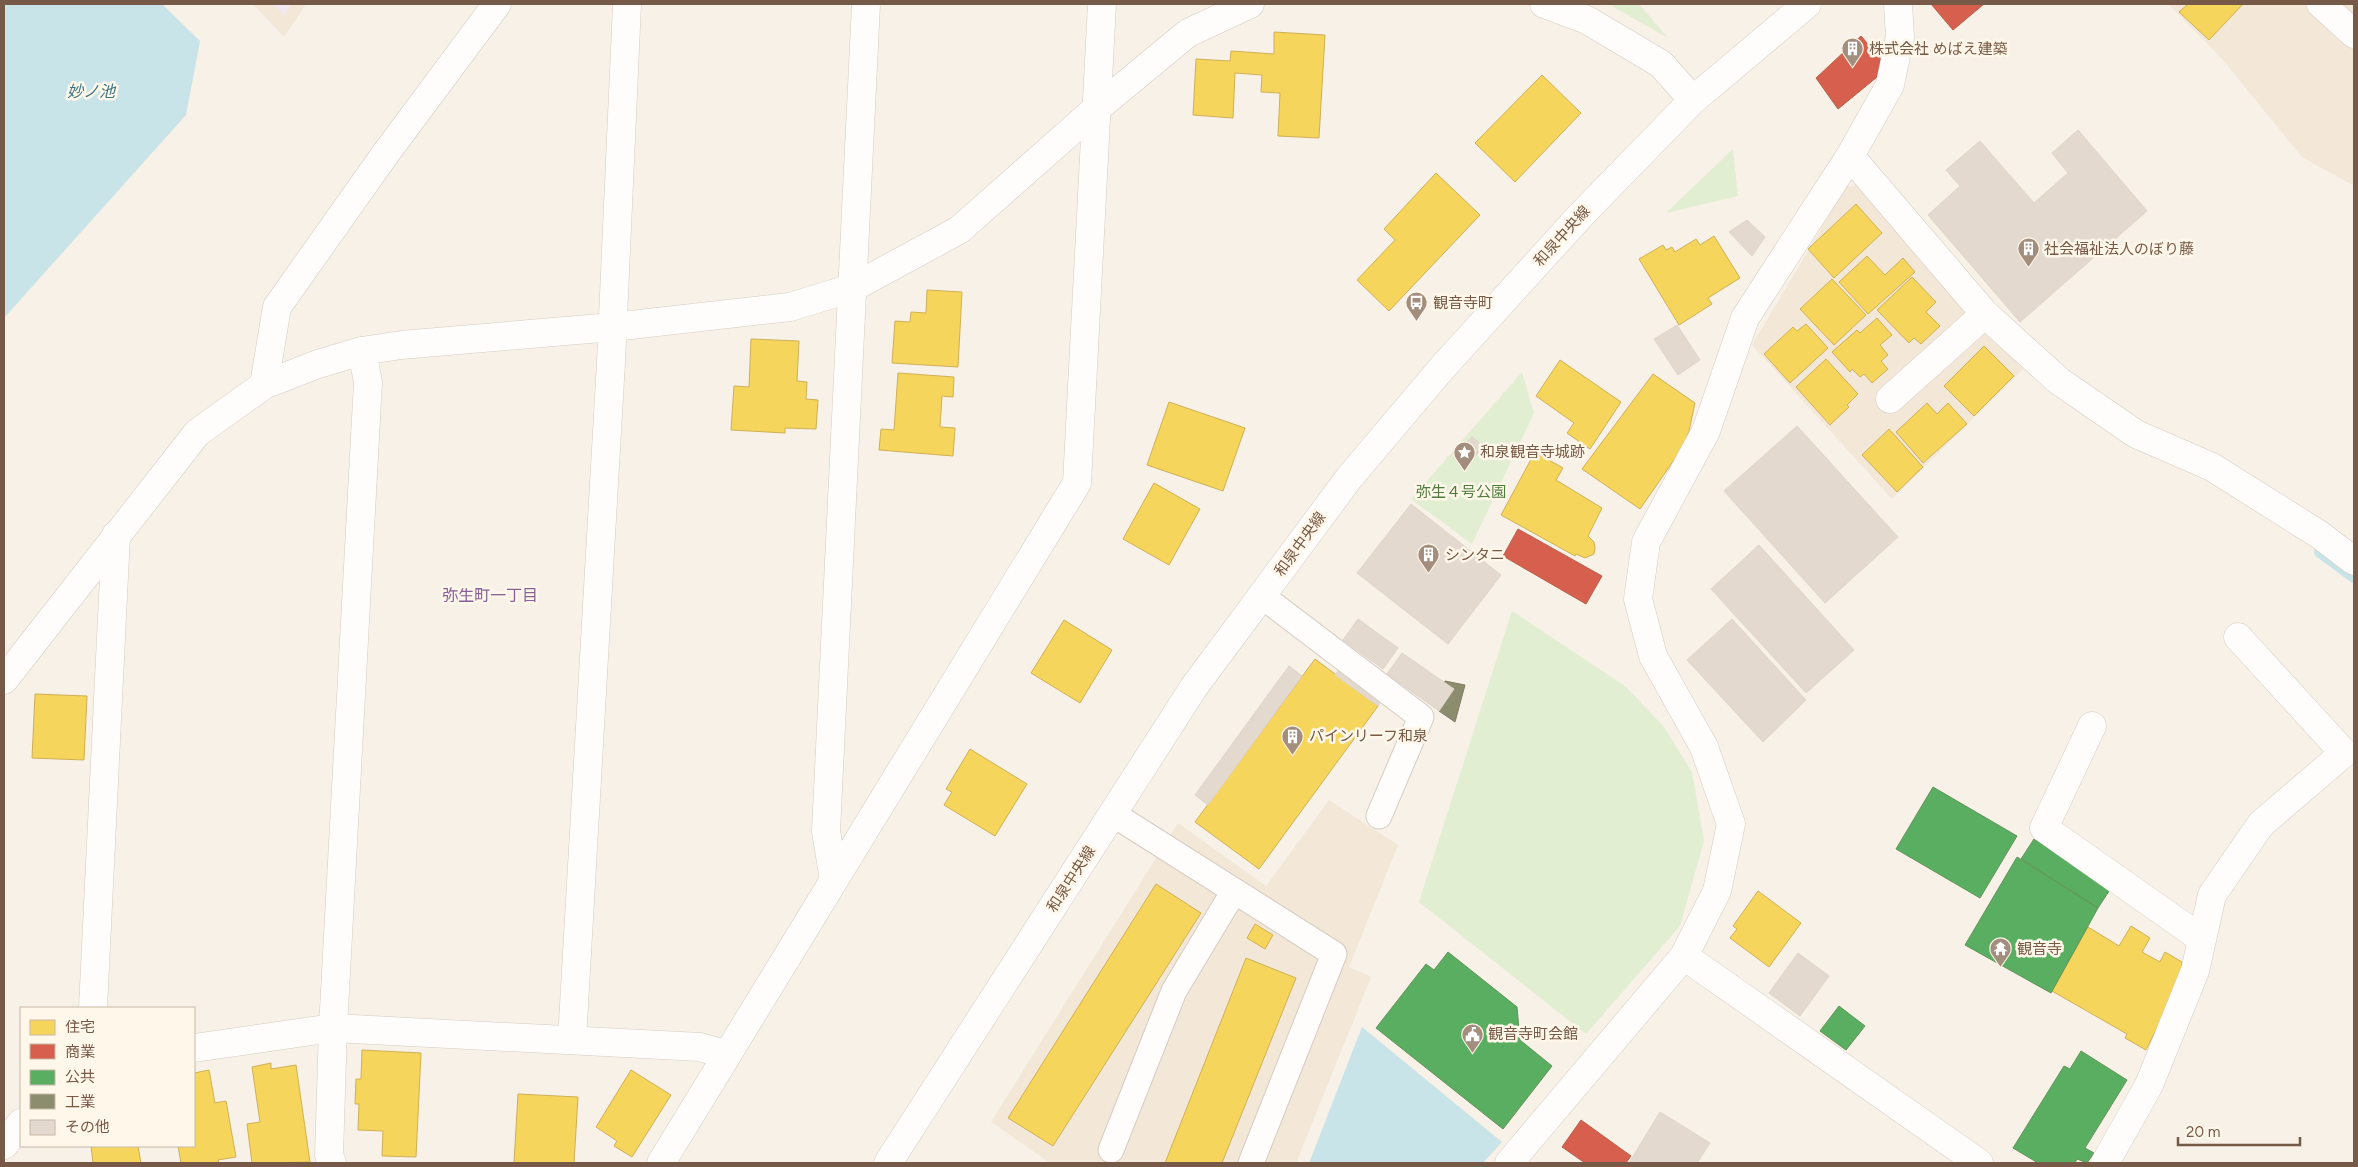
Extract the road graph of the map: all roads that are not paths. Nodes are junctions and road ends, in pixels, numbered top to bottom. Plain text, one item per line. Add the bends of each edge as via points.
1 (497, 4) edge
2 (627, 4) edge
3 (866, 4) edge
4 (1102, 4) edge
5 (1250, 4) edge
6 (1544, 4) edge
7 (1807, 4) edge
8 (1898, 4) edge
9 (1596, 12) edge
10 (1693, 100) junction
11 (1096, 109) junction
12 (1850, 156) junction
13 (852, 288) junction
14 (1985, 314) junction
15 (613, 327) junction
16 (362, 351) junction
17 (264, 385) junction
18 (1890, 399) dead end
19 (116, 535) junction
20 (2354, 561) edge
21 (1262, 596) junction
22 (2238, 636) dead end
23 (4, 680) edge
24 (2092, 726) dead end
25 (1112, 814) junction
26 (1378, 816) dead end
27 (834, 880) junction
28 (1234, 891) junction
29 (2202, 939) junction
30 (1684, 956) junction
31 (93, 1007) edge
32 (333, 1028) junction
33 (572, 1040) junction
34 (195, 1048) edge
35 (727, 1055) junction
36 (20, 1124) edge
37 (4, 1144) edge
38 (1111, 1150) dead end
39 (332, 1163) edge
40 (660, 1163) edge
41 (888, 1163) edge
42 (1251, 1163) edge
43 (1509, 1163) edge
44 (1979, 1163) edge
45 (2105, 1163) edge

1 - 17 street via 277,307
2 - 15 street
3 - 13 street
4 - 11 street
5 - 11 street via 1188,33
6 - 9 street
7 - 10 street, 和泉中央線
8 - 12 street via 1900,37 1890,85
9 - 10 street via 1661,64
10 - 21 street, 和泉中央線 via 1581,215 1442,368 1349,478
11 - 13 street via 959,230
11 - 27 street via 1077,483
12 - 14 street
12 - 30 street via 1745,318 1706,431 1646,542 1638,598 1653,656 1704,747 1731,824 1718,891
13 - 15 street via 790,307
13 - 27 street via 826,831
14 - 18 street
14 - 20 street via 2059,381 2136,434 2212,467 2320,535
15 - 16 street
15 - 33 street
16 - 17 street
16 - 32 street via 368,382
17 - 19 street via 197,432
19 - 23 street
19 - 31 street
21 - 25 street, 和泉中央線 via 1194,687
21 - 26 lane via 1421,717
22 - 29 street via 2344,753 2261,824 2212,895
24 - 29 street via 2044,828
25 - 28 lane
25 - 41 street, 和泉中央線
27 - 35 street
28 - 38 lane via 1174,991
28 - 42 lane via 1334,954
29 - 45 street via 2195,971 2149,1085
30 - 43 street
30 - 44 street
32 - 33 street
32 - 34 street
32 - 39 street via 329,1155
33 - 35 street via 700,1047
35 - 40 street
36 - 37 street

